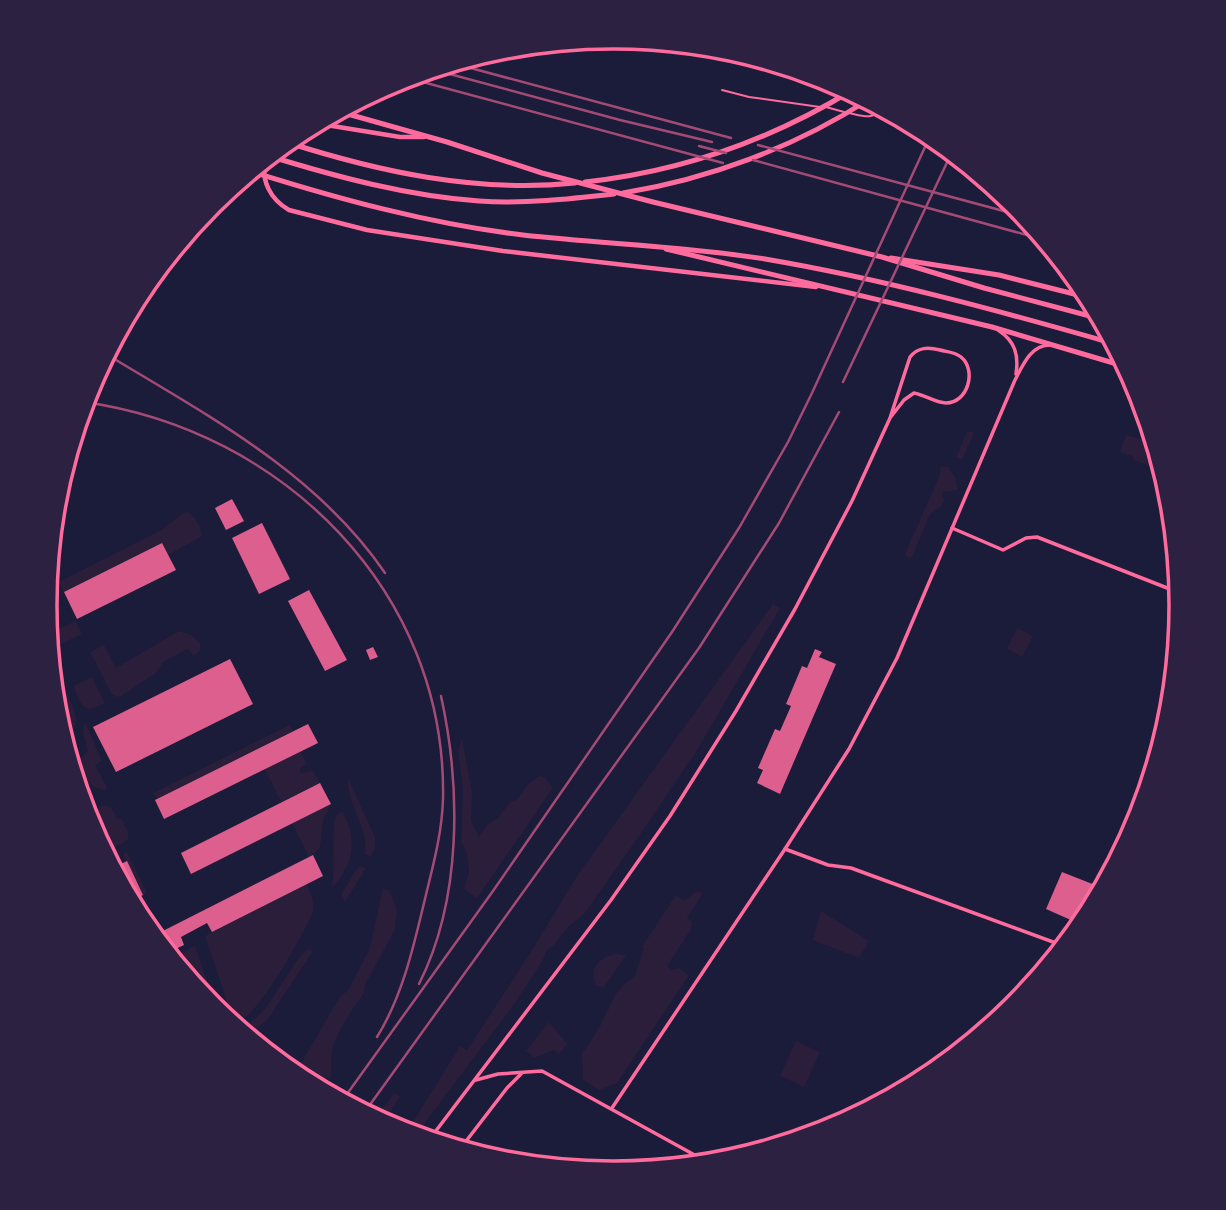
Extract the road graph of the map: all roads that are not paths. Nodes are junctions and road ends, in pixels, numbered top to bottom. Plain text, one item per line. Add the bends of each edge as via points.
1 (722, 90) dead end
2 (840, 97) edge
3 (858, 106) edge
4 (350, 115) edge
5 (876, 115) edge
6 (331, 126) edge
7 (430, 137) junction
8 (300, 146) edge
9 (280, 160) edge
10 (264, 173) edge
11 (261, 175) edge
12 (659, 247) junction
13 (882, 257) junction
14 (836, 290) junction
15 (1073, 294) edge
16 (1088, 315) edge
17 (992, 327) junction
18 (1102, 341) edge
19 (1053, 345) junction
20 (1114, 364) edge
21 (1015, 380) junction
22 (890, 418) junction
23 (952, 528) junction
24 (1169, 589) edge
25 (785, 849) junction
26 (1054, 942) edge
27 (523, 1072) junction
28 (474, 1081) junction
29 (612, 1108) junction
30 (436, 1131) edge
31 (466, 1141) edge
32 (694, 1155) edge

1 - 5 lane
2 - 8 main road via 788,126 711,156 622,178 546,186 475,185 396,172
3 - 9 main road via 794,142 716,171 627,192 551,201 479,201 393,190
4 - 7 main road
6 - 7 street
7 - 13 main road via 555,177
10 - 14 street via 268,188 289,211 367,230 555,258
11 - 12 main road via 440,221
12 - 14 main road
12 - 18 main road via 836,273
13 - 15 main road via 999,275
13 - 16 main road
14 - 17 main road
17 - 19 main road
17 - 21 street via 1015,348
19 - 20 main road
19 - 21 street via 1032,352
21 - 23 street
22 - 22 street via 914,393 947,403 957,401 970,379 964,359 930,348 915,351
22 - 28 street via 821,562 670,816
23 - 24 street via 1003,550 1037,537
23 - 25 street via 876,699
25 - 26 street via 828,865 851,867
25 - 29 street
27 - 28 street
27 - 29 street via 542,1071
27 - 31 street
28 - 30 street
29 - 32 street

